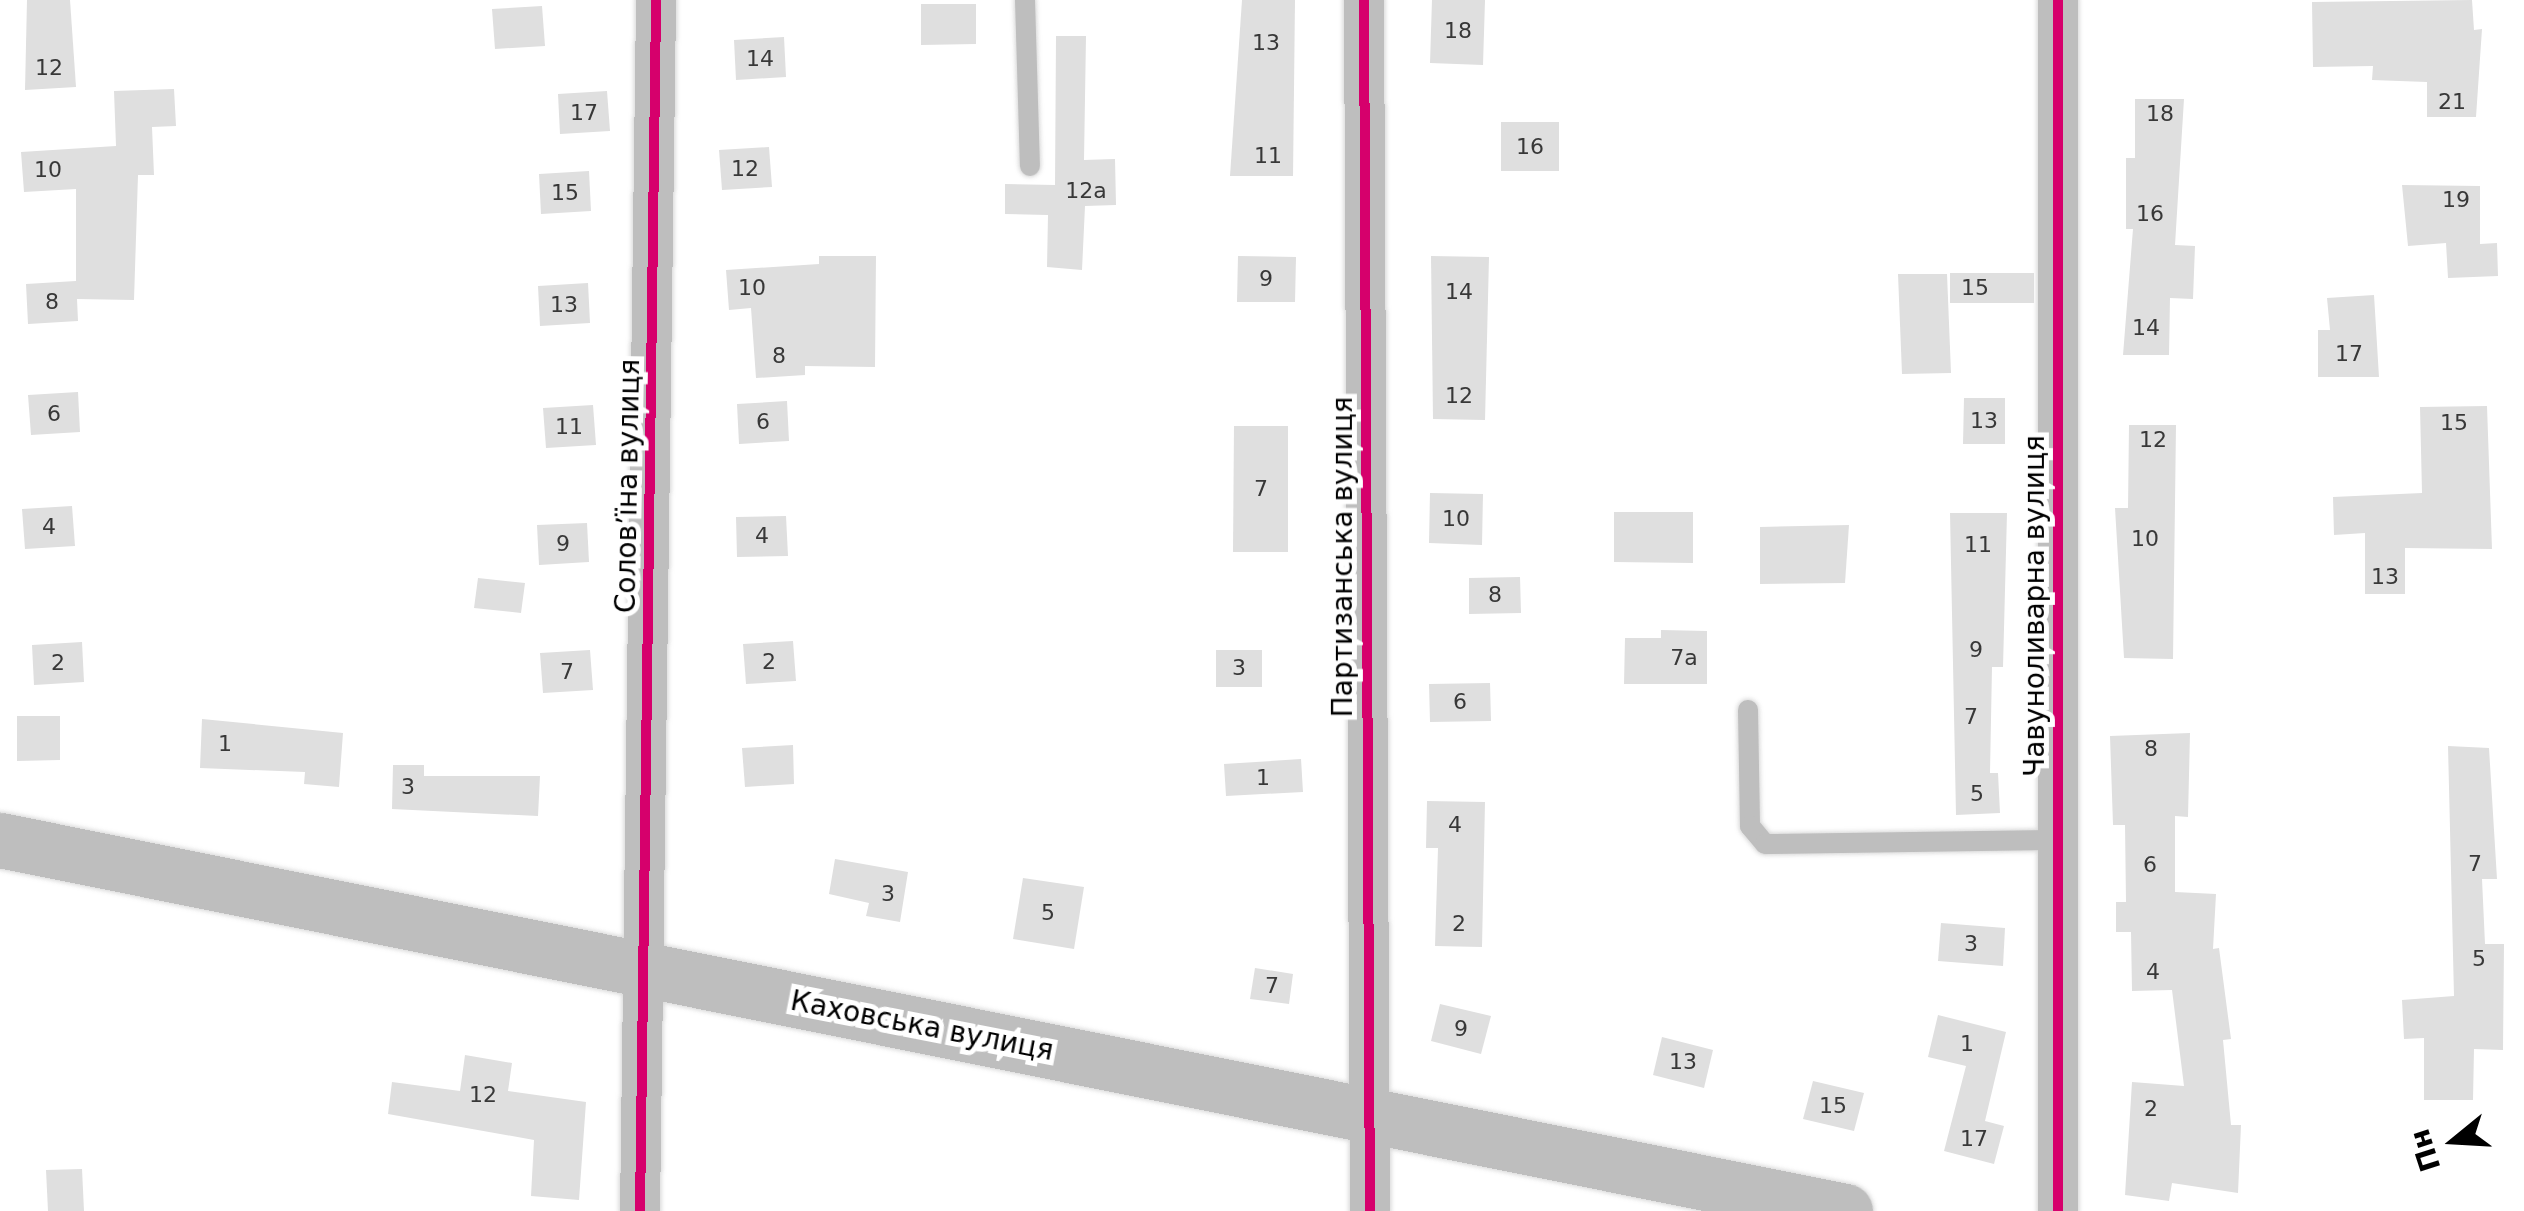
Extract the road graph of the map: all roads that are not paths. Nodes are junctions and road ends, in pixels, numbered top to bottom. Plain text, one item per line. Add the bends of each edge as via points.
1 (656, 0) edge
2 (1026, 0) edge
3 (1364, 0) edge
4 (2058, 0) edge
5 (1030, 166) dead end
6 (1748, 710) dead end
7 (0, 840) edge
8 (2058, 840) junction
9 (646, 972) junction
10 (1367, 1114) junction
11 (640, 1211) edge
12 (1370, 1211) edge
13 (1845, 1211) edge
14 (2058, 1211) edge

1 - 9 street, Соловʼїна вулиця
2 - 5 lane
3 - 10 street, Партизанська вулиця
4 - 8 street, Чавуноливарна вулиця
6 - 8 lane via 1750,826 1765,844
7 - 9 main road, Каховська вулиця
8 - 14 street, Чавуноливарна вулиця
9 - 10 main road, Каховська вулиця
9 - 11 street, Соловʼїна вулиця
10 - 12 street, Партизанська вулиця
10 - 13 main road, Каховська вулиця

